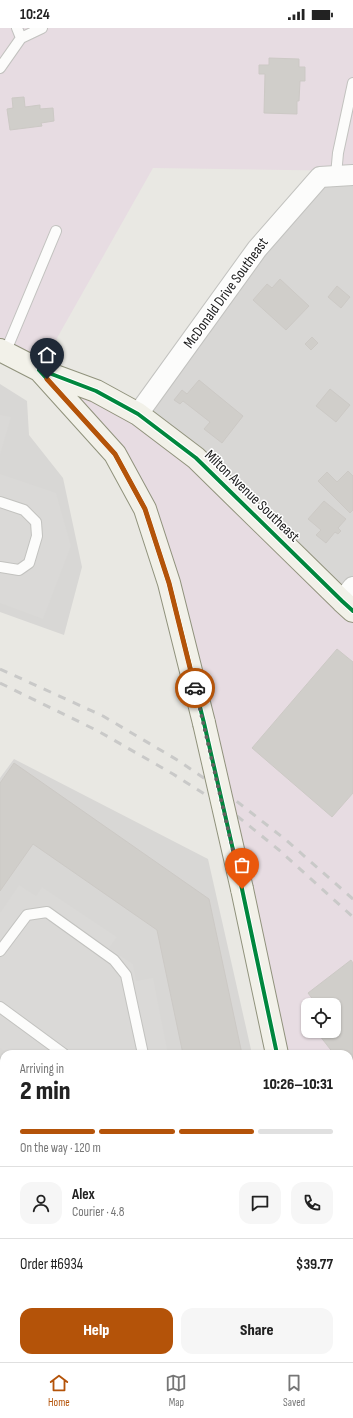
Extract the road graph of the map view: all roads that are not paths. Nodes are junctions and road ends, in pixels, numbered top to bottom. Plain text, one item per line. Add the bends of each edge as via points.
1 (17, 28) edge
2 (42, 28) edge
3 (21, 38) junction
4 (0, 68) edge
5 (353, 83) edge
6 (336, 176) edge
7 (56, 231) dead end
8 (2, 351) edge
9 (39, 370) junction
10 (138, 414) junction
11 (0, 502) edge
12 (0, 568) edge
13 (349, 599) edge
14 (0, 951) edge
15 (0, 1007) edge
16 (59, 1050) edge
17 (142, 1050) edge
18 (276, 1050) edge

1 - 3 lane
2 - 3 lane
3 - 4 lane
5 - 6 lane via 338,153
6 - 10 street, McDonald Drive Southeast via 257,249
7 - 8 lane
8 - 9 street, Milton Avenue Southeast
9 - 10 street, Milton Avenue Southeast via 96,391
9 - 18 street, bridge via 115,454 145,509 169,583 204,723
10 - 13 street, Milton Avenue Southeast via 196,458
11 - 12 lane via 24,510 36,522 37,536 29,563 19,570
14 - 17 lane via 27,915 47,912 114,960 126,975
15 - 16 lane

